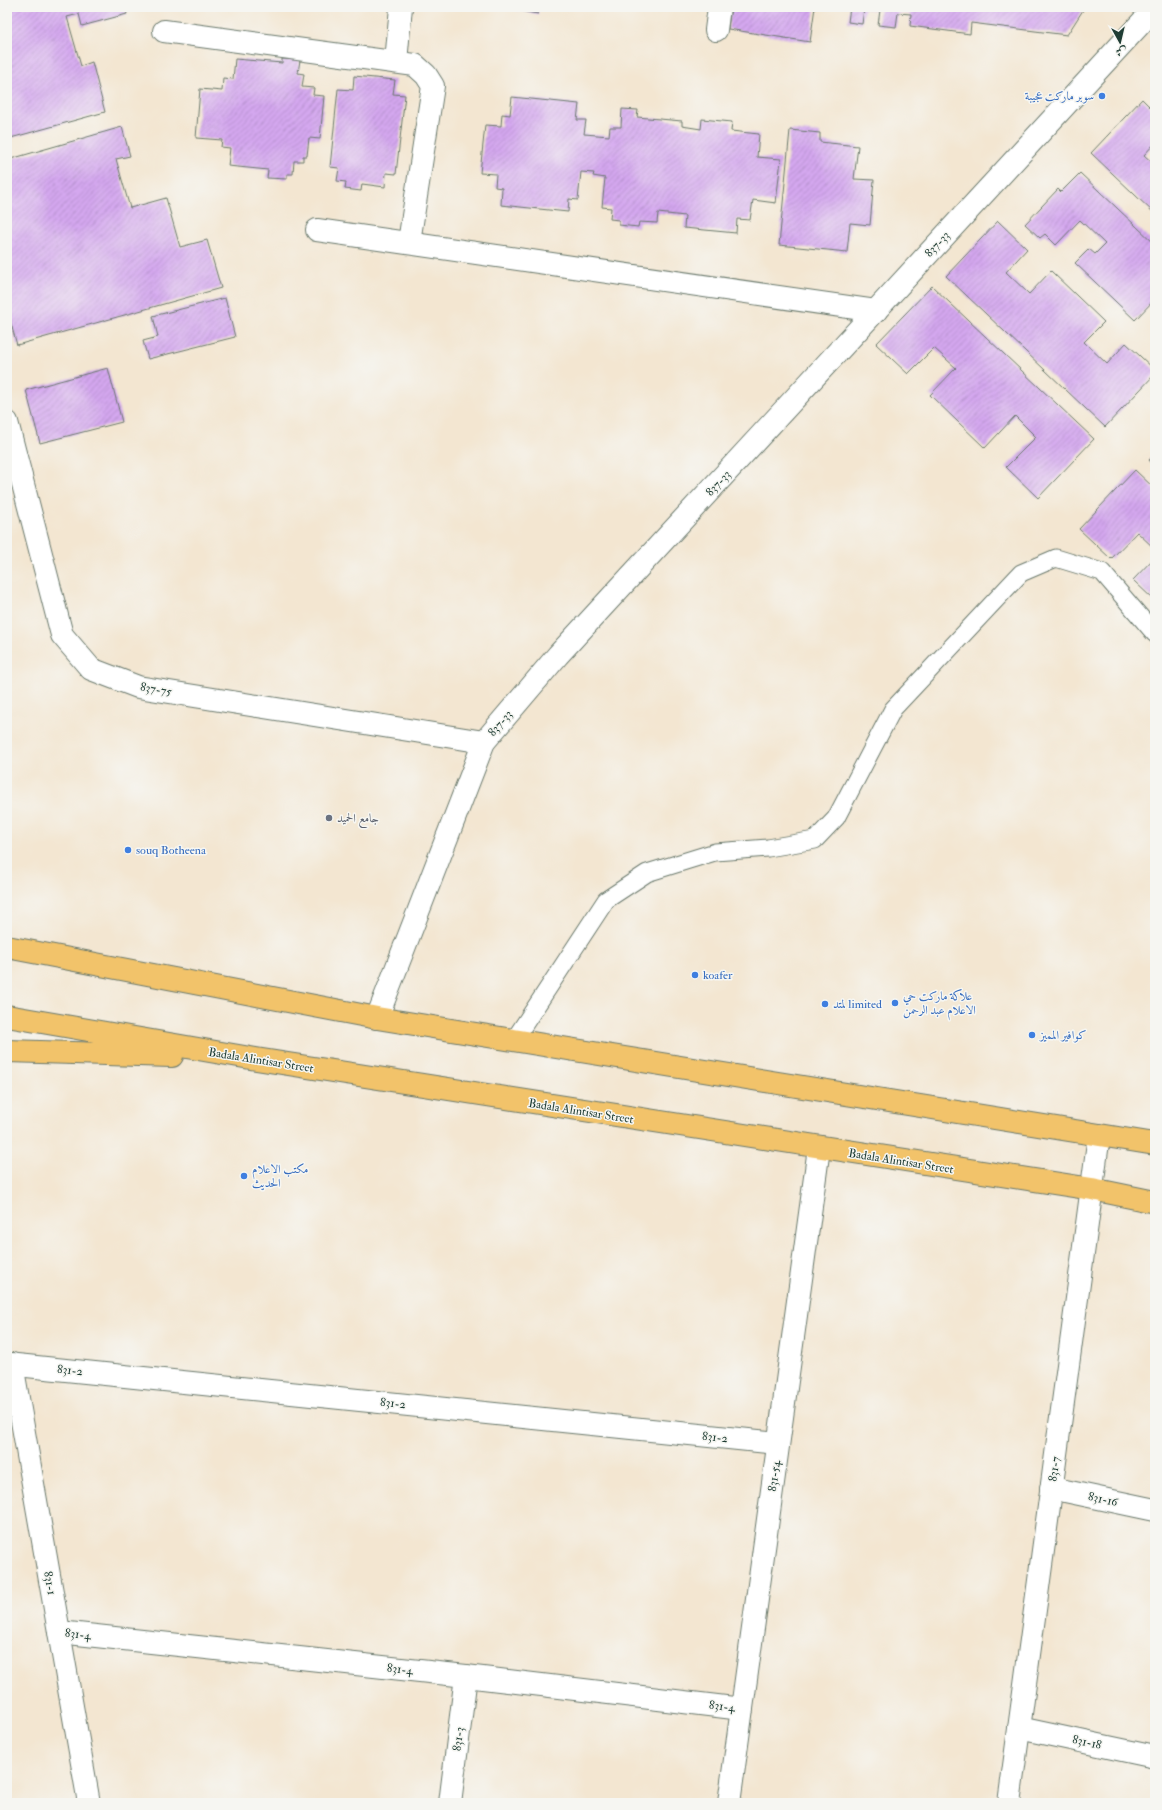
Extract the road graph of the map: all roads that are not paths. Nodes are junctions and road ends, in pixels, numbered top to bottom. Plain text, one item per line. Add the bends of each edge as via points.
1 (401, 7) edge
2 (719, 7) edge
3 (1155, 8) edge
4 (716, 30) dead end
5 (164, 31) dead end
6 (396, 62) junction
7 (317, 230) dead end
8 (409, 242) junction
9 (876, 311) junction
10 (7, 422) edge
11 (1155, 634) edge
12 (484, 742) junction
13 (10, 947) edge
14 (7, 1016) edge
15 (377, 1018) junction
16 (514, 1040) junction
17 (7, 1051) edge
18 (256, 1059) junction
19 (1099, 1135) junction
20 (1155, 1144) edge
21 (819, 1148) junction
22 (1092, 1190) junction
23 (1155, 1202) edge
24 (9, 1364) edge
25 (778, 1443) junction
26 (1051, 1488) junction
27 (1155, 1510) edge
28 (59, 1632) junction
29 (466, 1676) junction
30 (742, 1709) junction
31 (1019, 1728) junction
32 (1155, 1757) edge
33 (89, 1803) edge
34 (450, 1803) edge
35 (728, 1803) edge
36 (1009, 1803) edge

1 - 6 street
2 - 4 street
3 - 9 street, 837-33
5 - 6 street
6 - 8 street via 415,65 433,86
7 - 8 street
8 - 9 street
9 - 12 street, 837-33 via 558,655
10 - 12 street, 837-75 via 62,635 91,669 138,687
11 - 16 lane via 1102,572 1056,558 1021,573 892,709 836,818 815,840 768,848 715,852 647,873 635,880 606,900
12 - 15 street, 837-33
13 - 15 main road
14 - 18 main road, Badala Alintisar Street
15 - 16 main road
16 - 19 main road
17 - 18 main road
18 - 21 main road, Badala Alintisar Street
19 - 20 main road
19 - 22 street, 831-7
21 - 22 main road, Badala Alintisar Street
21 - 25 street, 831-54
22 - 23 main road, Badala Alintisar Street
22 - 26 street, 831-7
24 - 25 street, 831-2
24 - 28 street, 831-1
25 - 30 street, 831-54
26 - 27 street, 831-16
26 - 31 street, 831-7
28 - 29 street, 831-4
28 - 33 street, 831-1
29 - 30 street, 831-4
29 - 34 street, 831-3
30 - 35 street, 831-54
31 - 32 street, 831-18
31 - 36 street, 831-7

